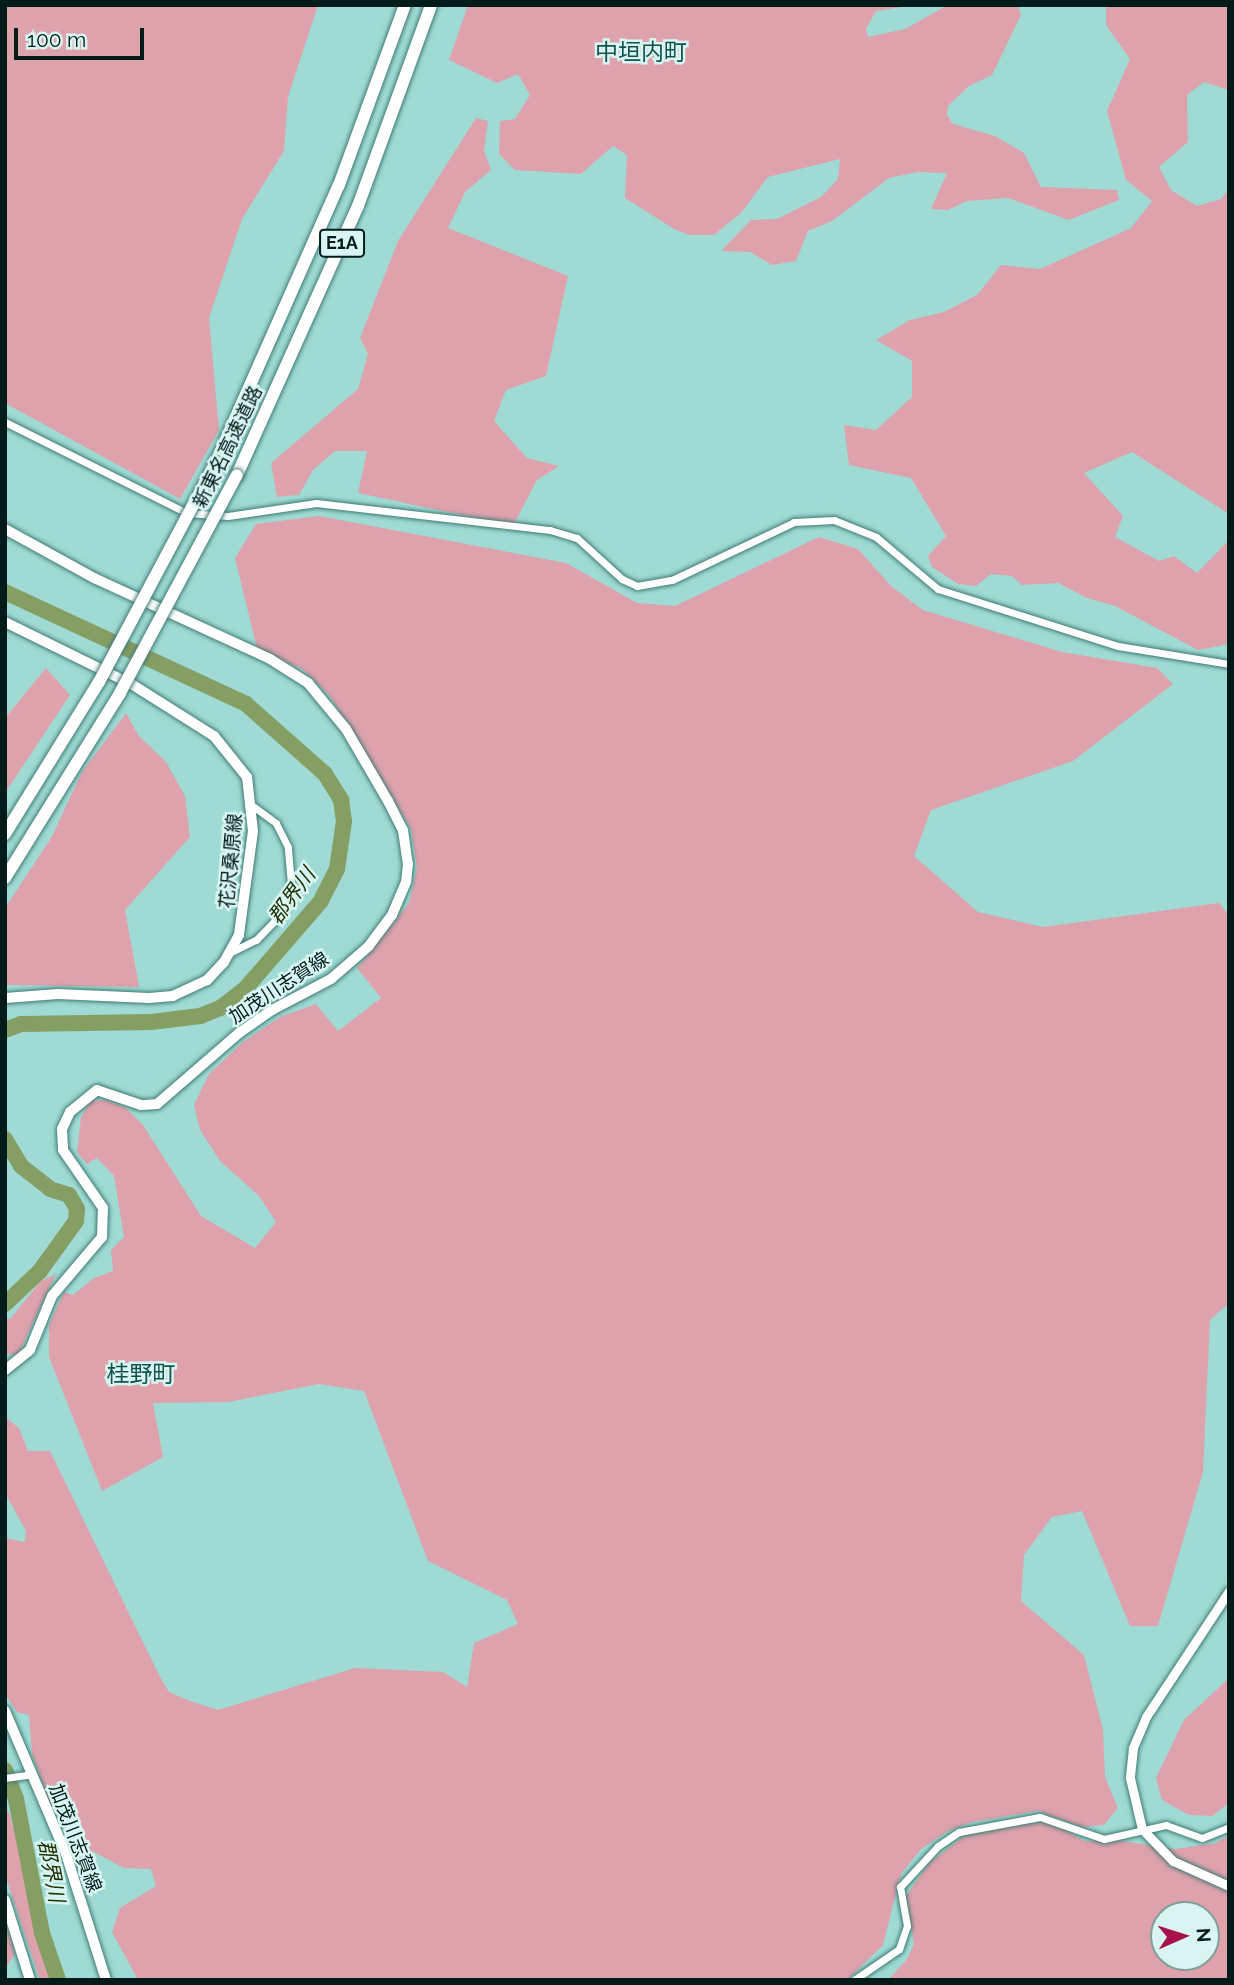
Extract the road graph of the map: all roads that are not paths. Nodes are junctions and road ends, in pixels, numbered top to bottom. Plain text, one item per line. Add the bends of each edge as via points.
1 (405, 5) edge
2 (431, 5) edge
3 (5, 422) edge
4 (5, 529) edge
5 (5, 622) edge
6 (1229, 664) edge
7 (253, 806) junction
8 (5, 834) edge
9 (5, 878) edge
10 (231, 952) junction
11 (5, 998) edge
12 (5, 1370) edge
13 (1229, 1591) edge
14 (5, 1711) edge
15 (32, 1774) junction
16 (5, 1778) edge
17 (1229, 1827) edge
18 (1142, 1829) junction
19 (1229, 1886) edge
20 (5, 1900) edge
21 (30, 1980) edge
22 (106, 1980) edge
23 (854, 1980) edge

1 - 8 highway, 新東名高速道路 / E1A, bridge via 339,185 216,462 99,681
2 - 9 highway, 新東名高速道路 / E1A, bridge via 358,206 237,475 120,693
3 - 6 street via 187,513 228,516 316,503 550,530 577,538 622,579 637,586 671,580 794,522 834,520 876,537 938,589 1118,646
4 - 12 main road, 加茂川志賀線 via 105,583 270,659 308,683 341,722 388,801 403,830 408,864 401,901 392,915 369,946 331,979 250,1025 157,1104 141,1105 97,1090 70,1112 61,1142 67,1158 103,1208 102,1237 52,1296 30,1350
5 - 7 main road, 花沢桑原線 via 133,685 214,736 241,765
7 - 10 main road, 花沢桑原線 via 246,906
7 - 10 street via 276,823 288,847 291,884 280,915 256,940
10 - 11 main road, 花沢桑原線 via 207,980 173,996 58,993
13 - 18 street via 1146,1717 1133,1748 1130,1778
14 - 15 main road, 加茂川志賀線
15 - 16 street
15 - 22 main road, 加茂川志賀線 via 66,1854
17 - 18 street via 1202,1838 1166,1825
18 - 19 street via 1173,1861
18 - 23 street via 1104,1839 1040,1817 971,1828 948,1838 900,1887 905,1942
20 - 21 main road

